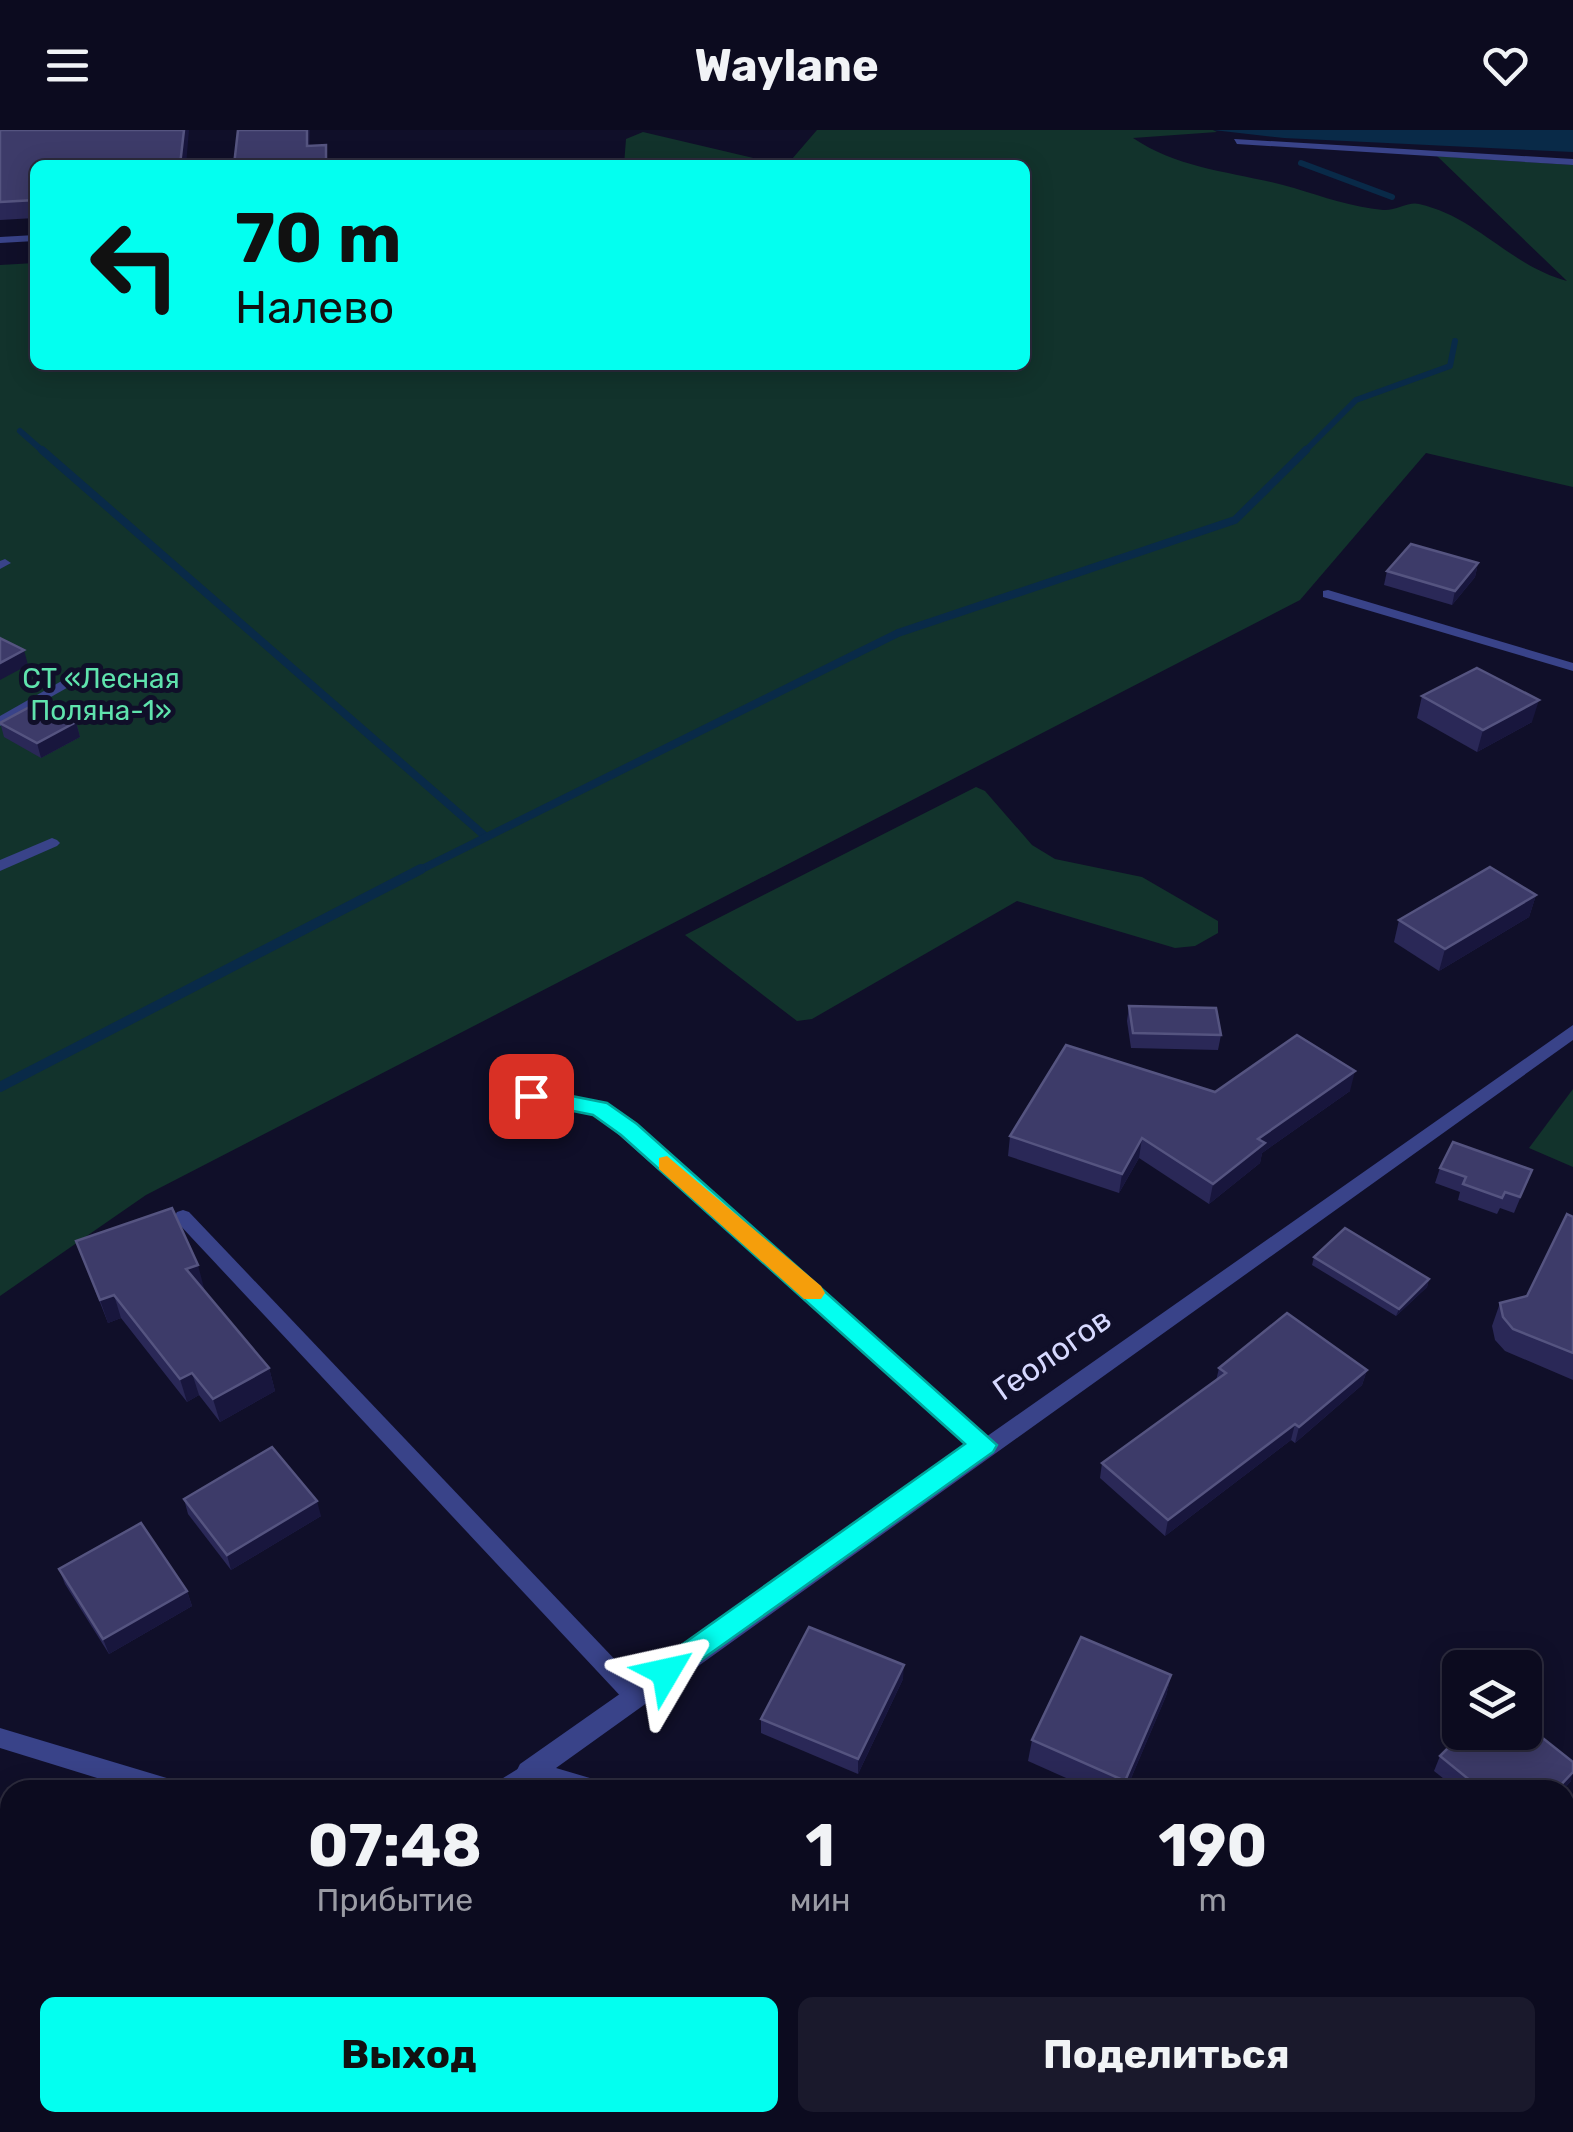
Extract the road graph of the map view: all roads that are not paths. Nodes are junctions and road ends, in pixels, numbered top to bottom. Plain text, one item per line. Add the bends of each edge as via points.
1 (1237, 141) dead end
2 (1573, 162) edge
3 (30, 238) edge
4 (0, 240) edge
5 (1328, 594) dead end
6 (1573, 667) edge
7 (88, 670) dead end
8 (0, 722) edge
9 (52, 843) dead end
10 (0, 866) edge
11 (1573, 1031) edge
12 (508, 1102) dead end
13 (183, 1216) dead end
14 (984, 1445) junction
15 (634, 1695) junction
16 (0, 1738) edge
17 (529, 1772) junction
18 (137, 1780) edge
19 (518, 1780) edge
20 (557, 1780) edge

1 - 2 lane
3 - 4 lane
5 - 6 lane
7 - 8 lane
9 - 10 lane
11 - 14 street, Геологов
12 - 14 lane via 531,1096 580,1102 614,1119
13 - 15 lane
14 - 15 street, Геологов
15 - 17 street, Геологов
16 - 18 lane
17 - 19 lane
17 - 20 street

